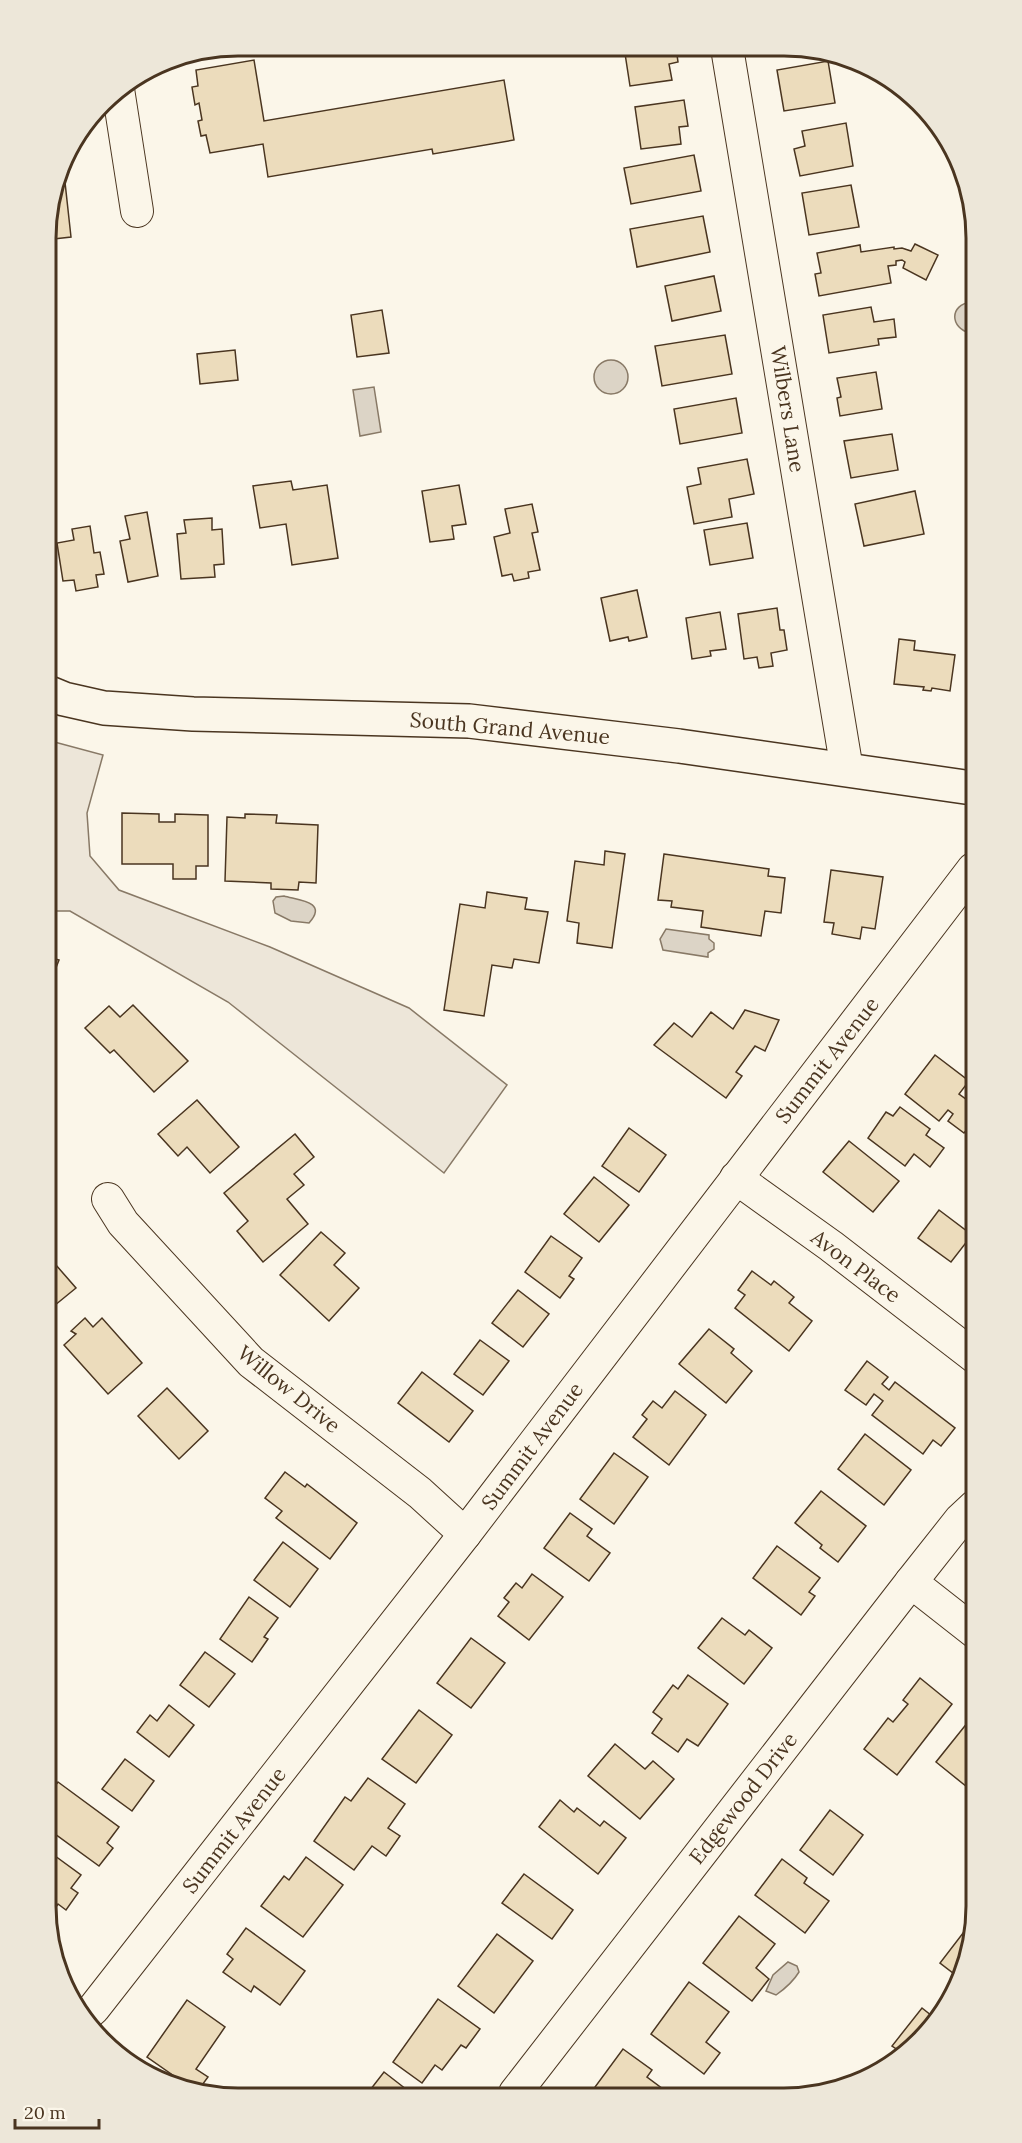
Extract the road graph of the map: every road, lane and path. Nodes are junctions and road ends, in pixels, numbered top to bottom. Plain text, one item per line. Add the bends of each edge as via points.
1 (728, 56) edge
2 (120, 100) edge
3 (137, 211) dead end
4 (56, 696) edge
5 (847, 770) junction
6 (966, 787) edge
7 (966, 878) edge
8 (736, 1178) junction
9 (108, 1199) dead end
10 (966, 1350) edge
11 (966, 1514) edge
12 (465, 1534) junction
13 (911, 1582) junction
14 (966, 1625) edge
15 (90, 2012) edge
16 (520, 2088) edge

1 - 5 street, Wilbers Lane
2 - 3 street
4 - 5 main road, South Grand Avenue via 104,708 193,714 470,721
5 - 6 main road, South Grand Avenue
7 - 8 street, Summit Avenue
8 - 10 street, Avon Place
8 - 12 street, Summit Avenue
9 - 12 street, Willow Drive via 123,1223 251,1362 420,1493
11 - 13 street, Edgewood Drive
12 - 15 street, Summit Avenue
13 - 14 street
13 - 16 street, Edgewood Drive

